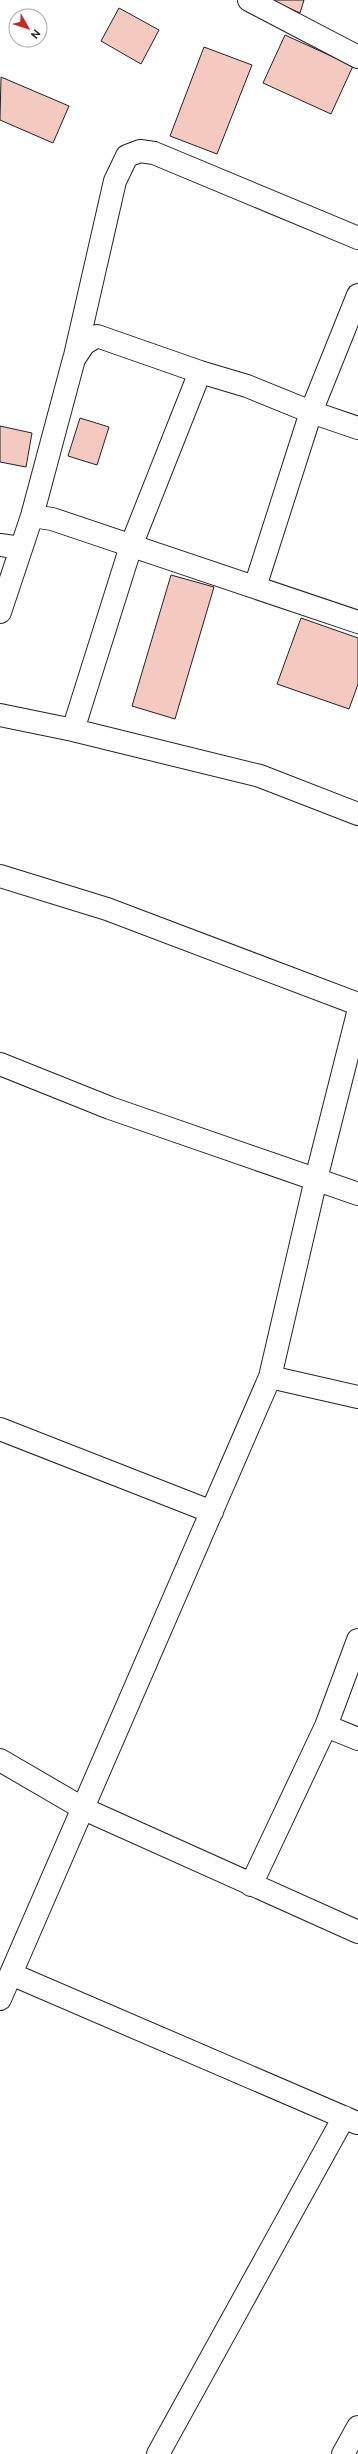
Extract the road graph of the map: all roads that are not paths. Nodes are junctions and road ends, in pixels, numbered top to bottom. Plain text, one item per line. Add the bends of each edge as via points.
1 (249, 0) edge
2 (358, 57) edge
3 (358, 238) edge
4 (358, 295) edge
5 (74, 359) junction
6 (200, 372) junction
7 (311, 412) junction
8 (358, 428) edge
9 (32, 516) junction
10 (131, 546) junction
11 (10, 547) edge
12 (255, 587) junction
13 (0, 612) edge
14 (358, 622) edge
15 (0, 715) edge
16 (73, 730) junction
17 (358, 814) edge
18 (0, 876) edge
19 (358, 1004) edge
20 (358, 1013) edge
21 (0, 1064) edge
22 (316, 1179) junction
23 (358, 1194) edge
24 (270, 1377) junction
25 (358, 1397) edge
26 (0, 1429) edge
27 (212, 1512) junction
28 (358, 1640) edge
29 (326, 1726) junction
30 (358, 1740) edge
31 (0, 1760) edge
32 (84, 1809) junction
33 (251, 1885) junction
34 (358, 1932) edge
35 (11, 1974) junction
36 (0, 1999) edge
37 (351, 2120) edge
38 (358, 2427) edge
39 (158, 2454) edge
40 (342, 2454) edge

1 - 2 street
3 - 5 street via 154,153 140,150 127,156 116,181
4 - 7 street
5 - 6 street via 84,344 97,336
5 - 9 street
6 - 7 street via 247,386
6 - 10 street
7 - 8 street
7 - 12 street
9 - 10 street
9 - 11 street
10 - 12 street
10 - 16 street
11 - 13 street
12 - 14 street
15 - 16 street
16 - 17 street via 260,776
18 - 19 street via 107,909
20 - 22 street
21 - 22 street via 110,1108
22 - 23 street
22 - 24 street
24 - 25 street
24 - 27 street
26 - 27 street
27 - 32 street
28 - 29 street
29 - 30 street
29 - 33 street
31 - 32 street
32 - 33 street
32 - 35 street
33 - 34 street
35 - 36 street
35 - 37 street
37 - 39 street
38 - 40 street

